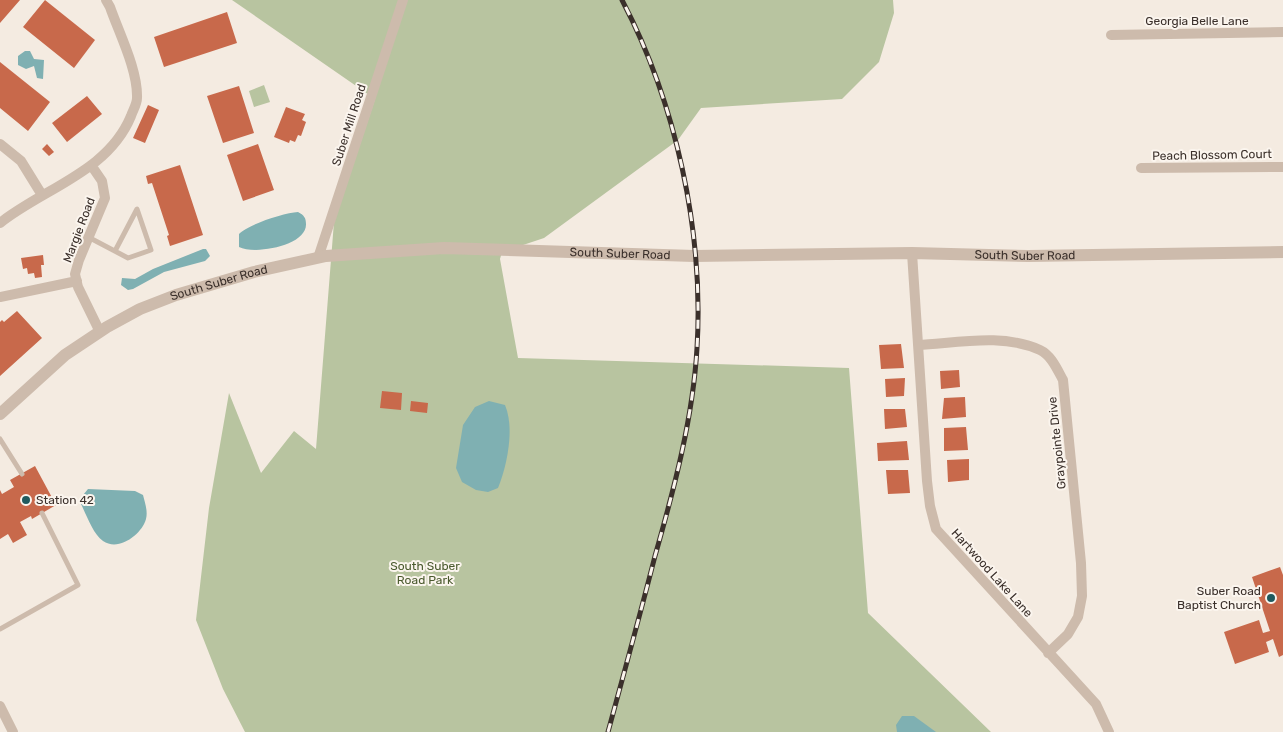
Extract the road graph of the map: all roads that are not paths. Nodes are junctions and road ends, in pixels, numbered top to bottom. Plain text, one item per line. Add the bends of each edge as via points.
1 (106, 0) edge
2 (403, 0) edge
3 (1283, 32) edge
4 (1112, 35) dead end
5 (0, 144) edge
6 (92, 165) junction
7 (1283, 167) edge
8 (1141, 168) dead end
9 (42, 195) junction
10 (0, 223) edge
11 (90, 238) junction
12 (115, 251) junction
13 (1283, 252) edge
14 (912, 253) junction
15 (318, 258) junction
16 (77, 280) junction
17 (0, 297) edge
18 (100, 332) junction
19 (918, 345) junction
20 (0, 414) edge
21 (0, 439) edge
22 (22, 474) dead end
23 (42, 513) dead end
24 (0, 629) edge
25 (1048, 653) junction
26 (0, 706) edge
27 (13, 732) edge
28 (1109, 732) edge

1 - 6 street via 135,77 137,100 125,129
2 - 15 street, Suber Mill Road
3 - 4 street, Georgia Belle Lane
5 - 9 street via 21,161
6 - 9 street
6 - 11 street, Margie Road via 102,181 105,198
7 - 8 street, Peach Blossom Court
9 - 10 street
11 - 12 lane
11 - 16 street, Margie Road via 79,260 75,274
12 - 12 lane via 128,258 151,250 138,210
13 - 14 street, South Suber Road via 1028,256
14 - 15 street, South Suber Road via 694,256 444,248
14 - 19 street, Hartwood Lake Lane
15 - 18 street, South Suber Road via 254,272 176,295 140,309
16 - 17 street
16 - 18 street, Margie Road
18 - 20 street, South Suber Road via 65,355
19 - 25 street, Hartwood Lake Lane via 927,481 936,529
19 - 25 street, Graypointe Drive via 1004,340 1041,350 1063,380 1082,596 1078,617 1068,634
21 - 22 lane
23 - 24 lane via 78,585
25 - 28 street, Hartwood Lake Lane via 1096,704
26 - 27 street

